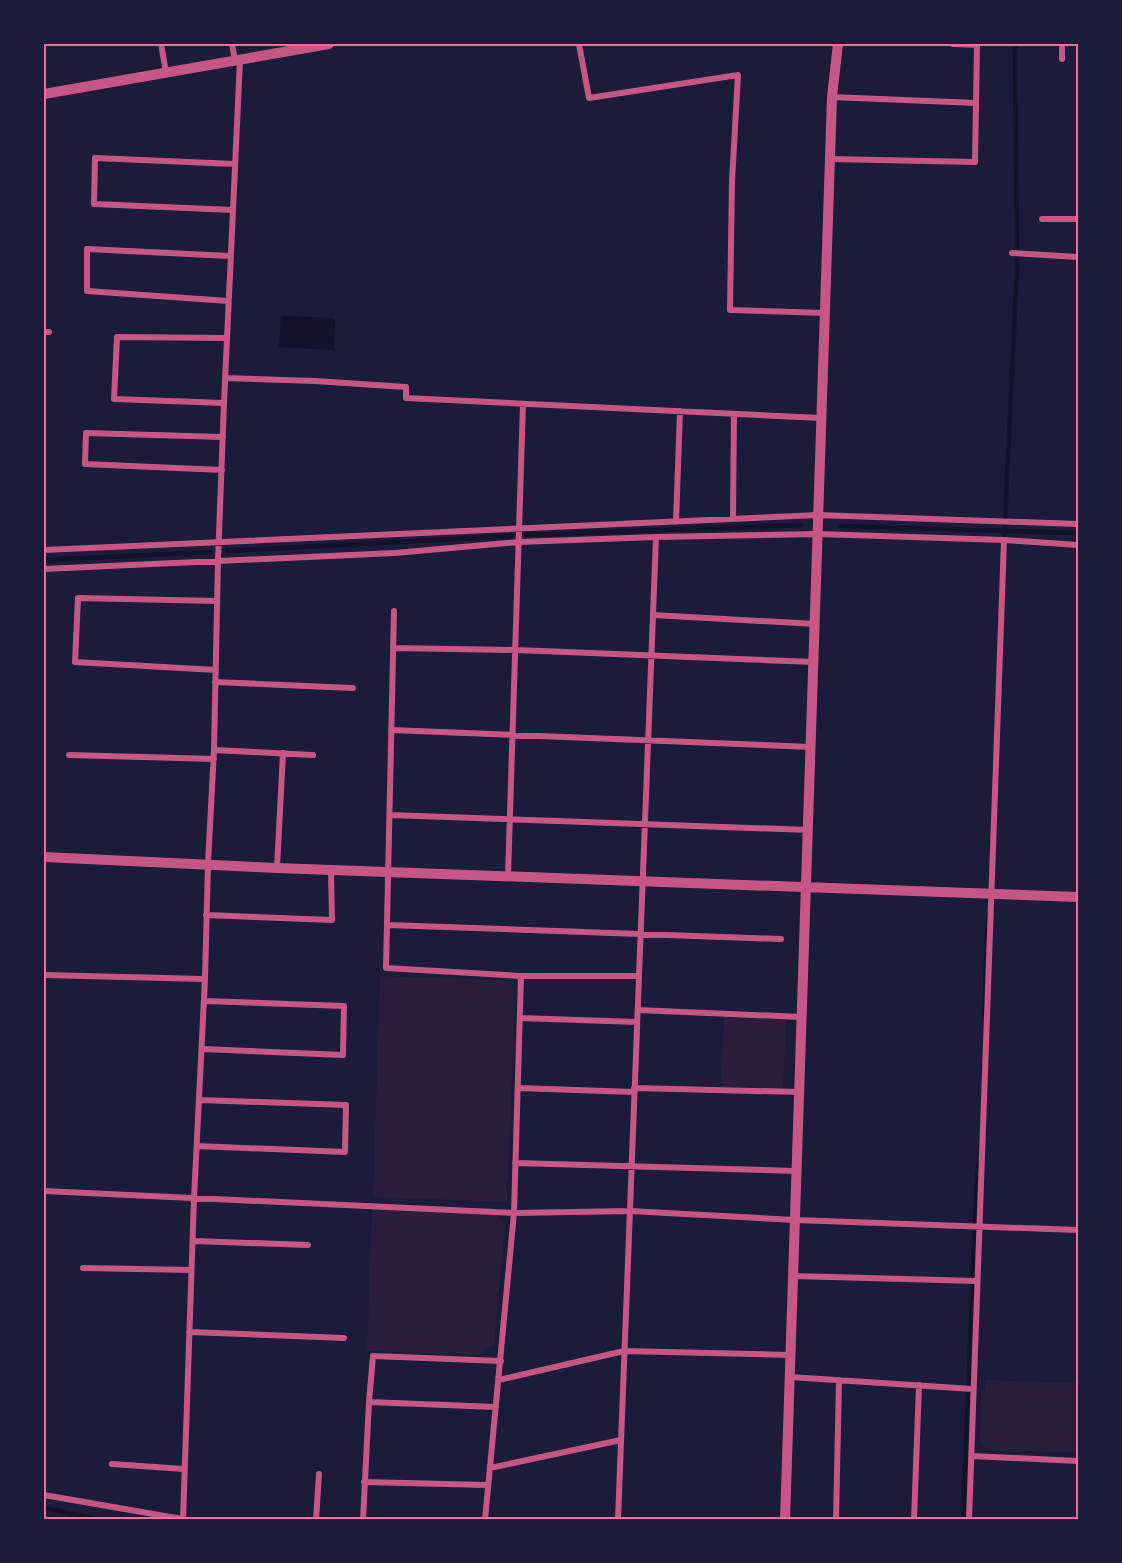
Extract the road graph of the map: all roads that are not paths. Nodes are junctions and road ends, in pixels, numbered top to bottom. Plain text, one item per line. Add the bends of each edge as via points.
1 (161, 44) edge
2 (232, 44) edge
3 (329, 44) edge
4 (579, 44) edge
5 (838, 44) edge
6 (953, 44) edge
7 (1062, 44) edge
8 (270, 49) edge
9 (1062, 59) dead end
10 (238, 60) junction
11 (166, 72) junction
12 (44, 94) edge
13 (832, 97) junction
14 (976, 103) junction
15 (830, 159) junction
16 (235, 164) junction
17 (233, 210) junction
18 (1042, 219) dead end
19 (1078, 219) edge
20 (1012, 253) dead end
21 (230, 256) junction
22 (1078, 257) edge
23 (228, 301) junction
24 (825, 313) junction
25 (226, 338) junction
26 (225, 378) junction
27 (224, 403) junction
28 (523, 404) junction
29 (680, 411) junction
30 (734, 414) junction
31 (821, 418) junction
32 (223, 437) junction
33 (222, 470) junction
34 (818, 515) junction
35 (734, 519) junction
36 (676, 522) junction
37 (1078, 524) edge
38 (519, 528) junction
39 (818, 534) junction
40 (656, 537) junction
41 (1004, 540) junction
42 (519, 542) junction
43 (219, 543) junction
44 (1078, 545) edge
45 (44, 550) edge
46 (218, 560) junction
47 (44, 569) edge
48 (217, 601) junction
49 (394, 612) dead end
50 (653, 615) junction
51 (815, 624) junction
52 (393, 648) junction
53 (516, 650) junction
54 (651, 656) junction
55 (814, 662) junction
56 (216, 670) junction
57 (215, 682) junction
58 (353, 688) dead end
59 (391, 730) junction
60 (513, 734) junction
61 (648, 741) junction
62 (811, 747) junction
63 (214, 750) junction
64 (283, 753) junction
65 (313, 754) dead end
66 (69, 755) dead end
67 (214, 759) junction
68 (390, 815) junction
69 (510, 819) junction
70 (645, 825) junction
71 (808, 830) junction
72 (44, 857) edge
73 (208, 864) junction
74 (277, 868) junction
75 (331, 870) junction
76 (389, 871) junction
77 (508, 876) junction
78 (642, 881) junction
79 (806, 887) junction
80 (992, 894) junction
81 (1078, 897) edge
82 (206, 915) junction
83 (388, 925) junction
84 (640, 934) junction
85 (782, 939) dead end
86 (44, 975) edge
87 (521, 976) junction
88 (639, 976) junction
89 (205, 979) junction
90 (204, 1001) junction
91 (638, 1010) junction
92 (802, 1017) junction
93 (520, 1018) junction
94 (637, 1022) junction
95 (202, 1049) junction
96 (518, 1088) junction
97 (634, 1090) junction
98 (799, 1092) junction
99 (199, 1100) junction
100 (197, 1146) junction
101 (515, 1163) junction
102 (631, 1165) junction
103 (797, 1171) junction
104 (44, 1191) edge
105 (194, 1198) junction
106 (630, 1210) junction
107 (514, 1213) junction
108 (795, 1220) junction
109 (981, 1226) junction
110 (1078, 1230) edge
111 (193, 1241) junction
112 (308, 1245) dead end
113 (83, 1268) dead end
114 (191, 1270) junction
115 (793, 1276) junction
116 (977, 1281) junction
117 (189, 1332) junction
118 (344, 1338) dead end
119 (624, 1351) junction
120 (791, 1355) junction
121 (501, 1361) junction
122 (790, 1377) junction
123 (499, 1380) junction
124 (838, 1380) junction
125 (919, 1385) junction
126 (973, 1389) junction
127 (369, 1402) junction
128 (496, 1407) junction
129 (621, 1440) junction
130 (972, 1456) junction
131 (1078, 1461) edge
132 (112, 1464) dead end
133 (490, 1468) junction
134 (184, 1469) junction
135 (319, 1474) dead end
136 (364, 1482) junction
137 (488, 1485) junction
138 (44, 1495) edge
139 (184, 1519) edge
140 (316, 1520) edge
141 (363, 1520) edge
142 (485, 1520) edge
143 (618, 1520) edge
144 (785, 1520) edge
145 (836, 1520) edge
146 (914, 1520) edge
147 (969, 1520) edge

1 - 11 street
2 - 10 street
3 - 8 street
4 - 24 street via 589,98 738,75 730,310
5 - 13 street
6 - 14 street via 977,45
7 - 9 street
8 - 10 street
10 - 11 street
10 - 16 street
11 - 12 street
13 - 14 street
13 - 15 street
14 - 15 street via 975,162
15 - 24 street
16 - 17 street
16 - 17 street via 94,158 94,204
17 - 21 street
18 - 19 street
20 - 22 street
21 - 23 street
21 - 23 street via 87,249 87,291
23 - 25 street
24 - 31 street
25 - 26 street
25 - 27 street via 117,337 114,399
26 - 27 street
26 - 28 street via 406,387 406,398
27 - 32 street
28 - 29 street
28 - 38 street
29 - 30 street
29 - 36 street
30 - 31 street
30 - 35 street
31 - 34 street
32 - 33 street
32 - 33 street via 86,433 85,464
33 - 43 street
34 - 35 street
34 - 37 street
34 - 39 street
35 - 36 street
36 - 38 street
38 - 42 street
38 - 43 street
39 - 40 street
39 - 41 street
39 - 51 street
40 - 42 street
40 - 50 street
41 - 44 street
41 - 80 street
42 - 46 street via 395,553
42 - 53 street
43 - 45 street
43 - 46 street
46 - 47 street
46 - 48 street
48 - 56 street
48 - 56 street via 78,598 75,662
49 - 52 street
50 - 51 street
50 - 54 street
51 - 55 street
52 - 53 street
52 - 59 street
53 - 54 street
53 - 60 street
54 - 55 street
54 - 61 street
55 - 62 street
56 - 57 street
57 - 58 street
57 - 63 street
59 - 60 street
59 - 68 street
60 - 61 street
60 - 69 street
61 - 62 street
61 - 70 street
62 - 71 street
63 - 64 street
63 - 67 street
64 - 65 street
64 - 74 street
66 - 67 street
67 - 73 street
68 - 69 street
68 - 76 street
69 - 70 street
69 - 77 street
70 - 71 street
70 - 78 street
71 - 79 street
72 - 73 street
73 - 74 street
73 - 82 street
74 - 75 street
75 - 76 street
75 - 82 street via 332,920
76 - 77 street
76 - 83 street
77 - 78 street
78 - 79 street
78 - 84 street
79 - 80 street
79 - 92 street
80 - 81 street
80 - 109 street
82 - 89 street
83 - 84 street
83 - 87 street via 386,968
84 - 85 street
84 - 88 street
86 - 89 street
87 - 88 street
87 - 93 street
88 - 91 street
89 - 90 street
90 - 95 street
90 - 95 street via 344,1006 343,1055
91 - 92 street
91 - 94 street
92 - 98 street
93 - 94 street
93 - 96 street
94 - 97 street
95 - 99 street
96 - 97 street
96 - 101 street
97 - 98 street
97 - 102 street
98 - 103 street
99 - 100 street
99 - 100 street via 346,1106 345,1152
100 - 105 street
101 - 102 street
101 - 107 street
102 - 103 street
102 - 106 street
103 - 108 street
104 - 105 street
105 - 107 street
105 - 111 street
106 - 107 street
106 - 108 street
106 - 119 street
107 - 121 street
108 - 109 street
108 - 115 street
109 - 110 street
109 - 116 street
111 - 112 street
111 - 114 street
113 - 114 street
114 - 117 street
115 - 116 street
115 - 120 street
116 - 126 street
117 - 118 street
117 - 134 street
119 - 120 street
119 - 123 street
119 - 129 street
120 - 122 street
121 - 123 street
121 - 127 street via 373,1356
122 - 124 street
122 - 144 street
123 - 128 street
124 - 125 street
124 - 145 street
125 - 126 street
125 - 146 street
126 - 130 street
127 - 128 street
127 - 136 street
128 - 133 street
129 - 133 street
129 - 143 street
130 - 131 street
130 - 147 street
132 - 134 street
133 - 137 street
134 - 139 street
135 - 140 street
136 - 137 street
136 - 141 street
137 - 142 street
138 - 139 street

